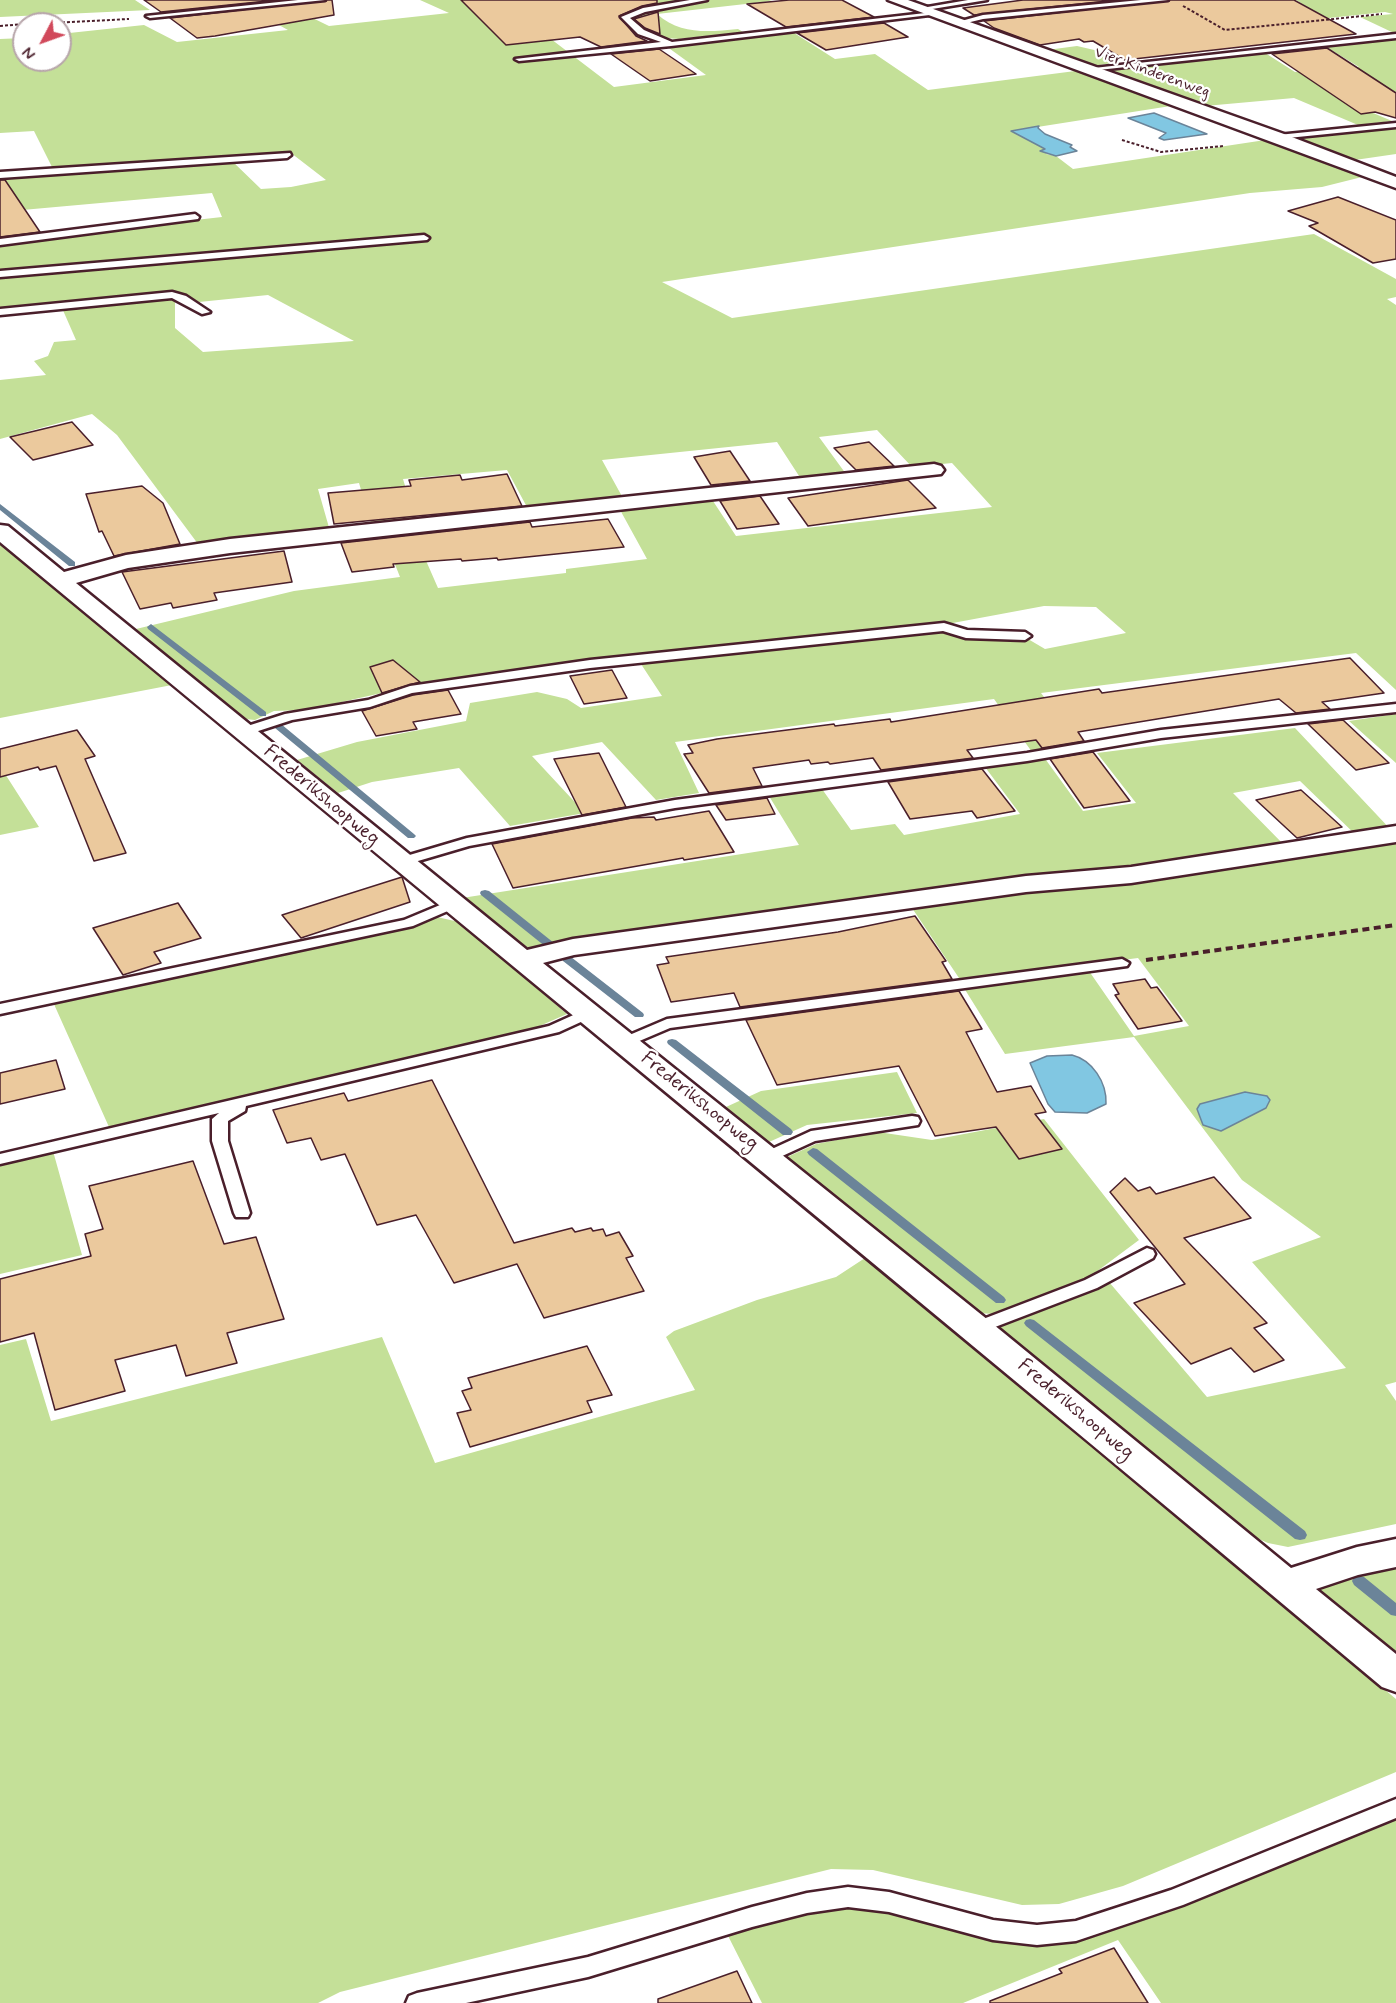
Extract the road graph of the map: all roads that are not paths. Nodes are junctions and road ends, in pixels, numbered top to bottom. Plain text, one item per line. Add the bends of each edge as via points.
1 (321, 0) edge
2 (704, 0) edge
3 (895, 0) edge
4 (982, 0) edge
5 (1164, 0) edge
6 (926, 12) junction
7 (150, 16) road end
8 (958, 23) junction
9 (1396, 36) edge
10 (671, 44) junction
11 (519, 59) dead end
12 (1089, 69) junction
13 (1396, 125) edge
14 (1276, 137) junction
15 (287, 155) dead end
16 (0, 175) edge
17 (1396, 183) edge
18 (195, 217) dead end
19 (424, 238) dead end
20 (0, 242) edge
21 (0, 274) edge
22 (0, 312) edge
23 (205, 312) dead end
24 (934, 470) dead end
25 (0, 531) edge
26 (61, 580) junction
27 (1025, 636) dead end
28 (1396, 708) edge
29 (243, 732) junction
30 (1396, 834) edge
31 (401, 862) junction
32 (452, 904) junction
33 (522, 960) junction
34 (1122, 963) road end
35 (0, 1010) edge
36 (589, 1013) junction
37 (625, 1042) junction
38 (249, 1100) junction
39 (912, 1121) dead end
40 (767, 1158) junction
41 (0, 1159) edge
42 (242, 1213) dead end
43 (1147, 1254) dead end
44 (976, 1328) junction
45 (1396, 1552) edge
46 (1286, 1584) junction
47 (1396, 1676) edge
48 (1396, 1808) edge
49 (417, 2003) edge

1 - 7 lane
2 - 10 lane via 625,15 641,32
3 - 6 street, Vier Kinderenweg
4 - 6 lane
5 - 8 lane via 983,17
6 - 8 street, Vier Kinderenweg
6 - 10 lane
8 - 12 street, Vier Kinderenweg
9 - 12 lane
10 - 11 lane
12 - 14 street, Vier Kinderenweg
13 - 14 lane
14 - 17 street, Vier Kinderenweg
15 - 16 lane
18 - 20 lane
19 - 21 lane
22 - 23 lane via 172,296
24 - 26 street via 230,546 126,562
25 - 26 street, Frederikshoopweg
26 - 29 street, Frederikshoopweg
27 - 29 lane via 966,634 944,627 590,664 410,690 370,703 290,717
28 - 31 lane via 1161,734 1026,757 675,804 466,842
29 - 31 street, Frederikshoopweg
30 - 33 street via 1131,875 1026,884 573,947
31 - 32 street, Frederikshoopweg
32 - 33 street, Frederikshoopweg
32 - 35 lane via 408,923
33 - 36 street, Frederikshoopweg
34 - 37 lane via 667,1024
36 - 37 street, Frederikshoopweg
36 - 38 lane via 554,1029
37 - 40 street, Frederikshoopweg
38 - 41 lane
38 - 42 lane via 220,1119 220,1141
39 - 40 lane via 811,1136
40 - 44 street, Frederikshoopweg
43 - 44 lane via 1091,1284
44 - 46 street, Frederikshoopweg
45 - 46 street
46 - 47 street, Frederikshoopweg
48 - 49 lane via 1175,1898 1076,1931 1037,1935 993,1930 889,1902 848,1897 774,1912 588,1967

